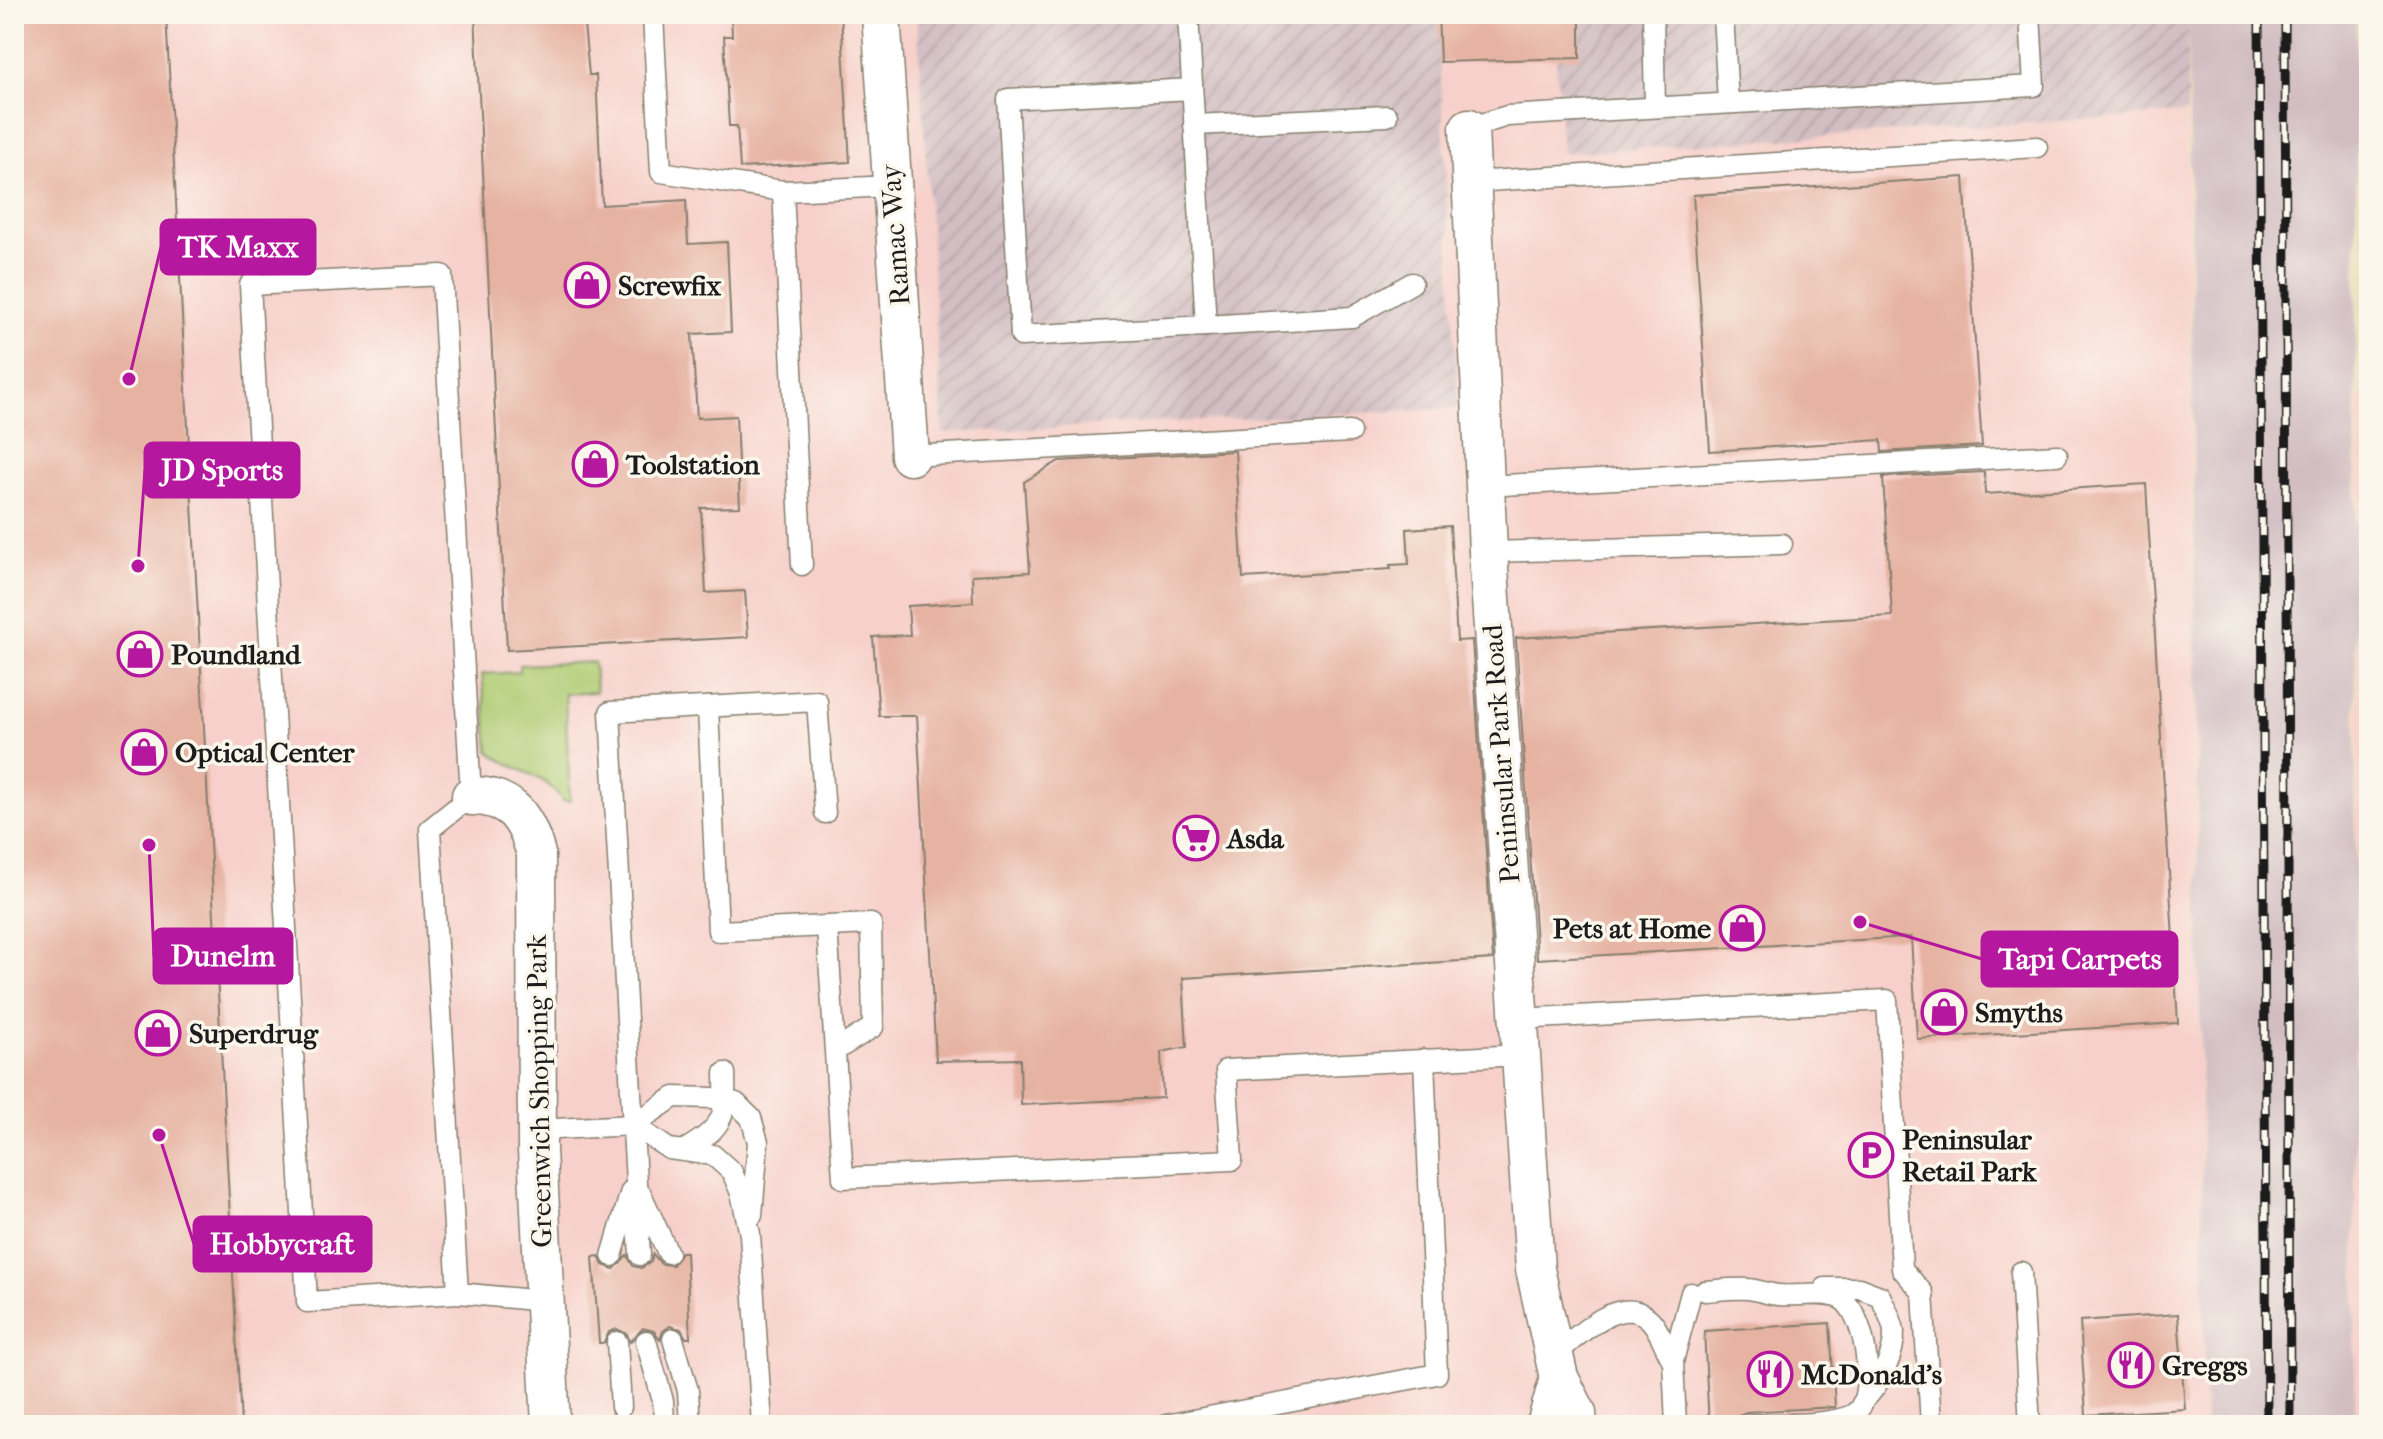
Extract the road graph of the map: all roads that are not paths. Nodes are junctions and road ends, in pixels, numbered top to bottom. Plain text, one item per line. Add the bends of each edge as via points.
1 (653, 14) edge
2 (881, 14) edge
3 (1188, 14) edge
4 (1653, 14) edge
5 (1723, 14) edge
6 (2030, 14) edge
7 (1192, 89) junction
8 (1728, 103) junction
9 (1655, 106) junction
10 (1387, 116) dead end
11 (1194, 125) junction
12 (1469, 128) joint
13 (2037, 147) dead end
14 (1472, 182) junction
15 (892, 186) junction
16 (783, 191) junction
17 (1412, 283) dead end
18 (1206, 326) junction
19 (1350, 432) dead end
20 (2057, 455) dead end
21 (910, 456) joint
22 (1486, 486) junction
23 (1782, 544) dead end
24 (1488, 552) junction
25 (802, 565) dead end
26 (708, 707) junction
27 (471, 796) junction
28 (825, 813) dead end
29 (827, 926) junction
30 (1519, 1037) junction
31 (836, 1050) junction
32 (1424, 1059) junction
33 (725, 1073) dead end
34 (726, 1101) junction
35 (633, 1125) junction
36 (536, 1130) junction
37 (686, 1149) junction
38 (634, 1179) junction
39 (750, 1234) junction
40 (668, 1253) dead end
41 (640, 1255) dead end
42 (612, 1256) dead end
43 (2021, 1272) dead end
44 (458, 1293) junction
45 (1806, 1295) junction
46 (544, 1301) junction
47 (673, 1339) dead end
48 (646, 1341) dead end
49 (617, 1342) dead end
50 (1673, 1361) junction
51 (1557, 1366) junction
52 (1864, 1400) junction
53 (621, 1407) dead end
54 (551, 1425) edge
55 (664, 1425) edge
56 (690, 1425) edge
57 (762, 1425) edge
58 (1166, 1425) edge
59 (1546, 1425) edge
60 (1578, 1425) edge
61 (1676, 1425) edge
62 (1747, 1425) edge
63 (1931, 1425) edge
64 (2030, 1425) edge

1 - 16 lane via 661,172
2 - 15 street, Ramac Way
3 - 7 lane
4 - 9 lane
5 - 8 lane
6 - 8 lane via 2034,86
7 - 11 lane
7 - 18 lane via 1008,99 1021,336
8 - 9 lane
9 - 12 lane via 1507,116
10 - 11 lane
11 - 18 lane
12 - 14 street, Peninsular Park Road
13 - 14 lane
14 - 22 street, Peninsular Park Road
15 - 16 lane
15 - 21 street, Ramac Way
16 - 25 lane
17 - 18 lane via 1352,317
19 - 21 lane
20 - 22 lane
22 - 24 street, Peninsular Park Road
23 - 24 lane
24 - 30 street, Peninsular Park Road
26 - 28 lane via 817,701
26 - 29 lane via 718,931
26 - 35 lane via 610,712
27 - 36 street, Greenwich Shopping Park via 507,802 529,827 536,854
27 - 44 lane via 430,829
27 - 44 lane via 442,275 250,285 307,1302
29 - 31 lane
29 - 31 lane via 871,924 873,1027
30 - 32 lane
30 - 51 street, Peninsular Park Road via 1535,1269
30 - 63 lane via 1887,1000 1902,1269 1923,1293
31 - 32 lane via 843,1178 1232,1160 1226,1070
32 - 58 lane via 1437,1374
33 - 34 lane
34 - 35 lane via 674,1097
34 - 37 lane via 725,1115 709,1137
34 - 39 lane via 751,1118 758,1142
35 - 36 lane
35 - 37 lane via 669,1149
35 - 38 lane
36 - 46 street, Greenwich Shopping Park
37 - 39 lane via 713,1155 732,1172
38 - 40 lane
38 - 41 lane
38 - 42 lane
39 - 57 lane
43 - 64 lane
44 - 46 lane
45 - 50 lane via 1747,1289 1698,1292
45 - 52 lane via 1838,1297 1852,1306 1867,1356
45 - 52 lane via 1823,1288 1859,1288 1880,1296 1894,1333 1878,1386
46 - 54 street, Greenwich Shopping Park
47 - 56 lane via 688,1391
48 - 55 lane via 663,1401
49 - 53 lane
50 - 51 lane via 1650,1319 1626,1311 1606,1317
50 - 61 lane
51 - 59 street, Peninsular Park Road
51 - 60 street, Peninsular Park Road
52 - 62 lane via 1859,1411 1844,1419

